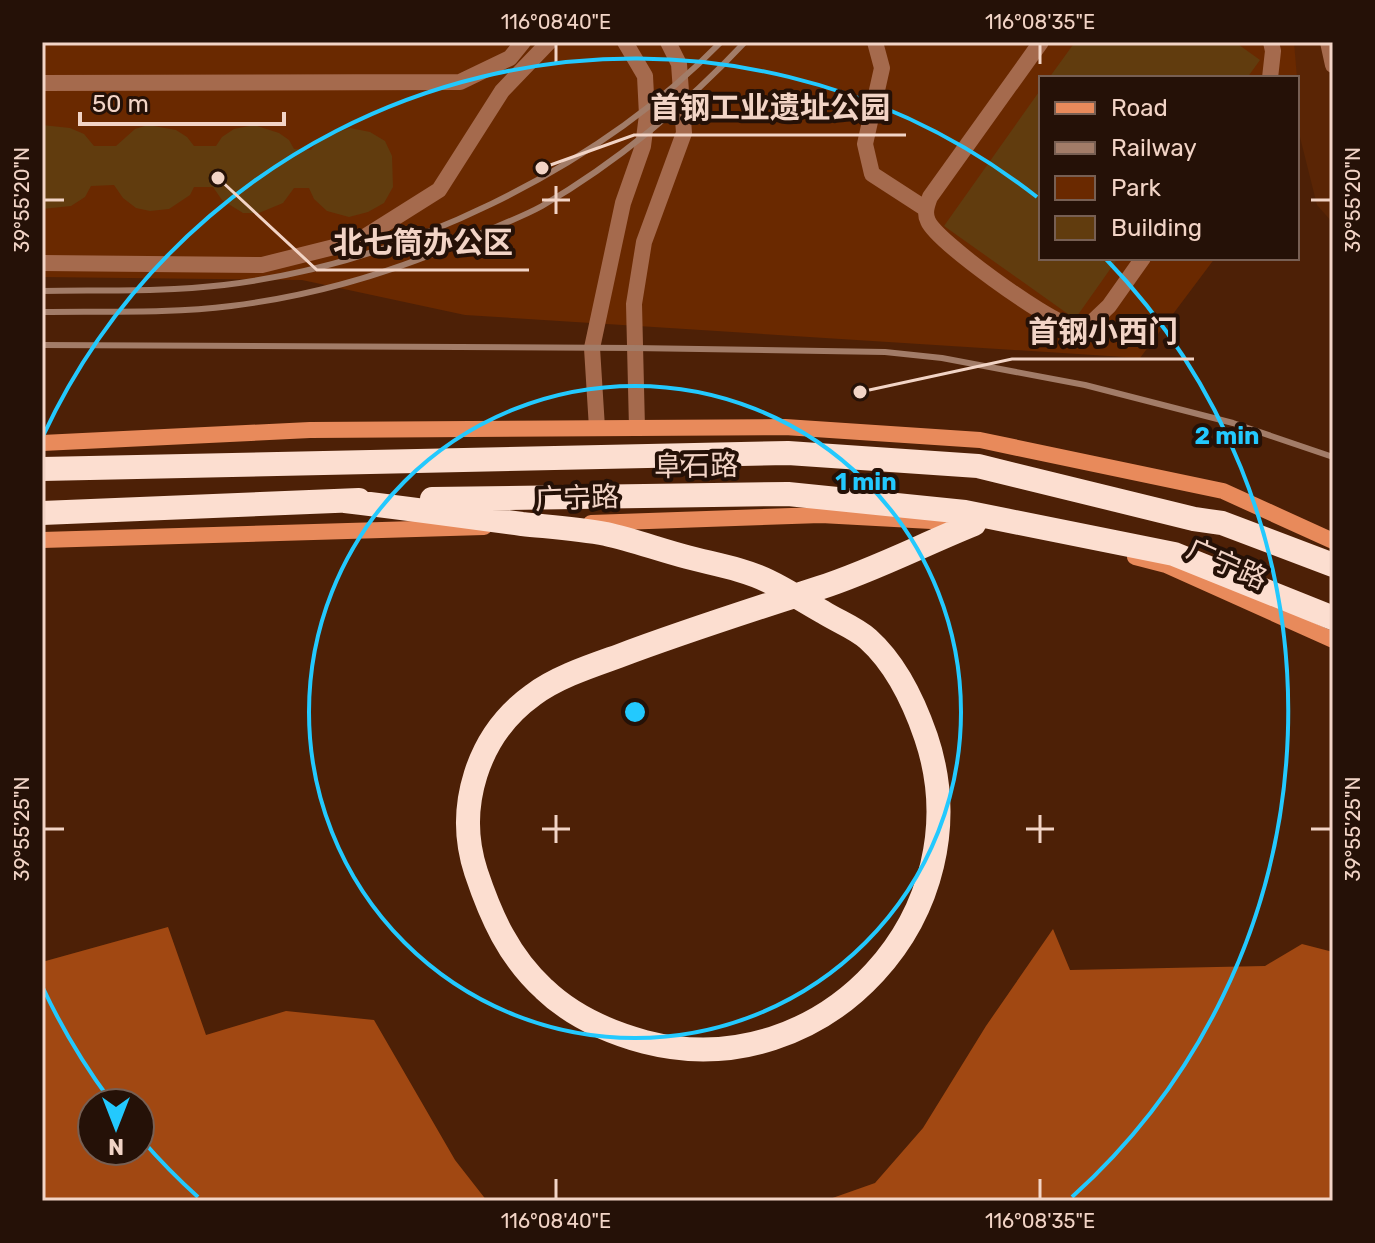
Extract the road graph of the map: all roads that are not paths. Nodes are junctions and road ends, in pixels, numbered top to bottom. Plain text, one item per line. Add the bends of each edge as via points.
1 (523, 42) edge
2 (549, 42) edge
3 (625, 42) edge
4 (668, 42) edge
5 (875, 42) edge
6 (1041, 42) edge
7 (1271, 42) edge
8 (1328, 42) edge
9 (1333, 65) edge
10 (1270, 76) edge
11 (42, 83) edge
12 (926, 209) junction
13 (1142, 260) edge
14 (42, 263) edge
15 (597, 428) junction
16 (637, 428) junction
17 (42, 443) edge
18 (42, 469) edge
19 (345, 501) junction
20 (42, 513) edge
21 (974, 524) junction
22 (42, 540) edge
23 (1333, 541) edge
24 (1333, 565) edge
25 (1333, 618) edge
26 (1333, 640) edge

1 - 11 street via 510,58 460,82
2 - 14 street via 502,91 439,190 358,241 262,265
3 - 15 street via 645,76 647,115 592,348
4 - 16 street via 679,64 684,133 641,258 634,304
5 - 12 street via 882,68 865,144 872,174
6 - 12 street
7 - 10 street
8 - 9 street
12 - 13 street via 940,238 1041,312 1068,325 1088,326
15 - 16 street
15 - 17 street via 310,430
16 - 23 street via 785,427 980,440 1223,491
18 - 24 highway, 阜石路 via 788,453 978,466 1222,523
19 - 20 highway, 阜石路
19 - 21 highway via 607,535 764,579 867,637 901,678 926,737 939,790 932,865 920,906 900,945 858,991 805,1025 765,1041 709,1050 664,1047 614,1034 547,993 517,962 490,912 469,849 469,799 481,756 499,726 534,694 589,667 658,641 853,577
19 - 25 highway, 阜石路 via 788,494 965,512 1174,554
21 - 22 street, 广宁路 via 821,515
21 - 26 street, 广宁路 via 1166,565

